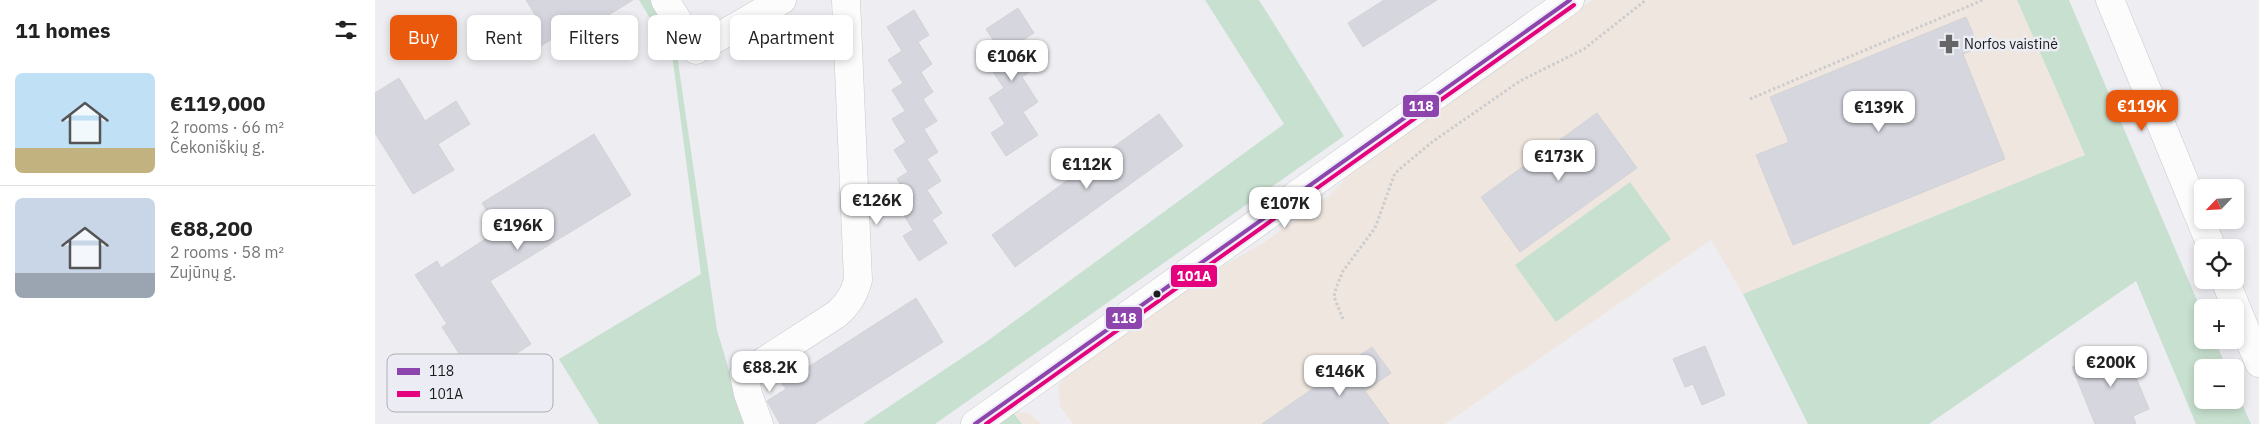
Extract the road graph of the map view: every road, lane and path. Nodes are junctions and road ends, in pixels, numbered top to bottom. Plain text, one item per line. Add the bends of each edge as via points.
1 (665, 0) edge
2 (782, 0) edge
3 (846, 0) edge
4 (1570, 0) edge
5 (1646, 0) edge
6 (1983, 0) edge
7 (2110, 0) edge
8 (1750, 99) dead end
9 (2208, 239) edge
10 (2229, 289) edge
11 (1343, 319) dead end
12 (2259, 363) edge
13 (759, 424) edge
14 (975, 424) edge

1 - 2 main road via 696,50
3 - 13 main road via 858,280 854,294 837,314 744,374
4 - 14 main road
5 - 11 path via 1584,49 1520,81 1432,142 1395,174 1375,228 1343,272 1336,288 1334,297
6 - 8 path
7 - 9 main road
10 - 12 main road

